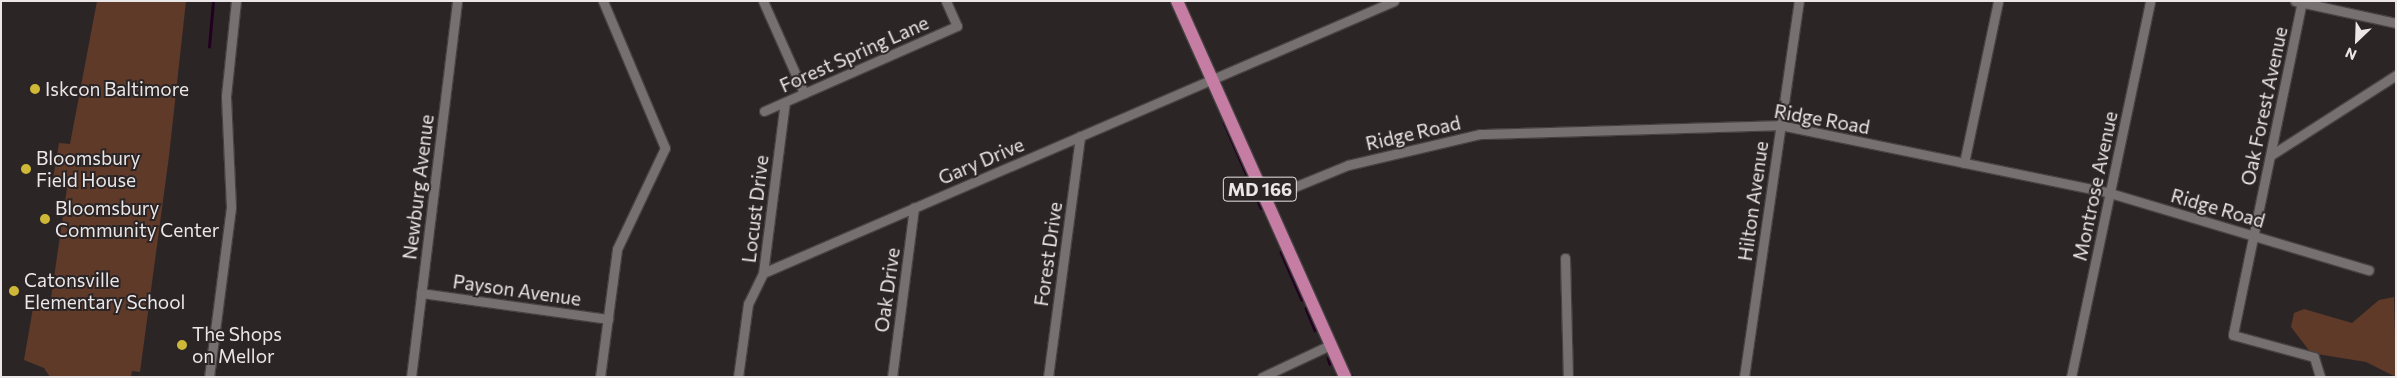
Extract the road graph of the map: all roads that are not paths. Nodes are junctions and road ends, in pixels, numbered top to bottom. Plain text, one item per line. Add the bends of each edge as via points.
1 (236, 1) edge
2 (457, 1) edge
3 (604, 1) edge
4 (763, 1) edge
5 (946, 1) edge
6 (1177, 1) edge
7 (1394, 1) edge
8 (1799, 1) edge
9 (1998, 1) edge
10 (2150, 1) edge
11 (2300, 2) edge
12 (2396, 23) edge
13 (2396, 75) edge
14 (1212, 78) junction
15 (804, 93) junction
16 (785, 102) junction
17 (764, 111) dead end
18 (1780, 125) junction
19 (1080, 136) junction
20 (2271, 155) junction
21 (1964, 163) junction
22 (2110, 194) junction
23 (1264, 199) junction
24 (914, 207) junction
25 (2254, 236) junction
26 (1565, 258) dead end
27 (2369, 270) dead end
28 (763, 274) junction
29 (421, 293) junction
30 (608, 319) junction
31 (1330, 345) junction
32 (209, 377) edge
33 (411, 377) edge
34 (600, 377) edge
35 (738, 377) edge
36 (892, 377) edge
37 (1048, 377) edge
38 (1262, 377) edge
39 (1345, 377) edge
40 (1568, 377) edge
41 (1744, 377) edge
42 (2072, 377) edge
43 (2320, 377) edge

1 - 32 street via 226,96 231,206
2 - 29 street, Newburg Avenue
3 - 30 street via 665,148 617,249
4 - 15 street
5 - 15 street, Forest Spring Lane via 957,26
6 - 14 main road, MD 166
7 - 14 street, Gary Drive
8 - 18 street, Hilton Avenue
9 - 21 street
10 - 22 street, Montrose Avenue
11 - 12 street
11 - 20 street, Oak Forest Avenue
13 - 20 street
14 - 19 street, Gary Drive
14 - 23 main road, MD 166
15 - 16 street, Forest Spring Lane
16 - 17 street, Forest Spring Lane
16 - 28 street, Locust Drive
18 - 21 street, Ridge Road
18 - 23 street, Ridge Road via 1480,134 1348,165
18 - 41 street, Hilton Avenue
19 - 24 street, Gary Drive
19 - 37 street, Forest Drive
20 - 25 street, Oak Forest Avenue
21 - 22 street, Ridge Road
22 - 25 street, Ridge Road
22 - 42 street, Montrose Avenue
23 - 31 main road, MD 166
24 - 28 street, Gary Drive
24 - 36 street, Oak Drive
25 - 27 street, Ridge Road
25 - 43 street, Oak Forest Avenue via 2233,335 2314,358
26 - 40 street
28 - 35 street, Locust Drive via 748,304
29 - 30 street, Payson Avenue
29 - 33 street, Newburg Avenue
30 - 34 street
31 - 38 street
31 - 39 main road, MD 166

